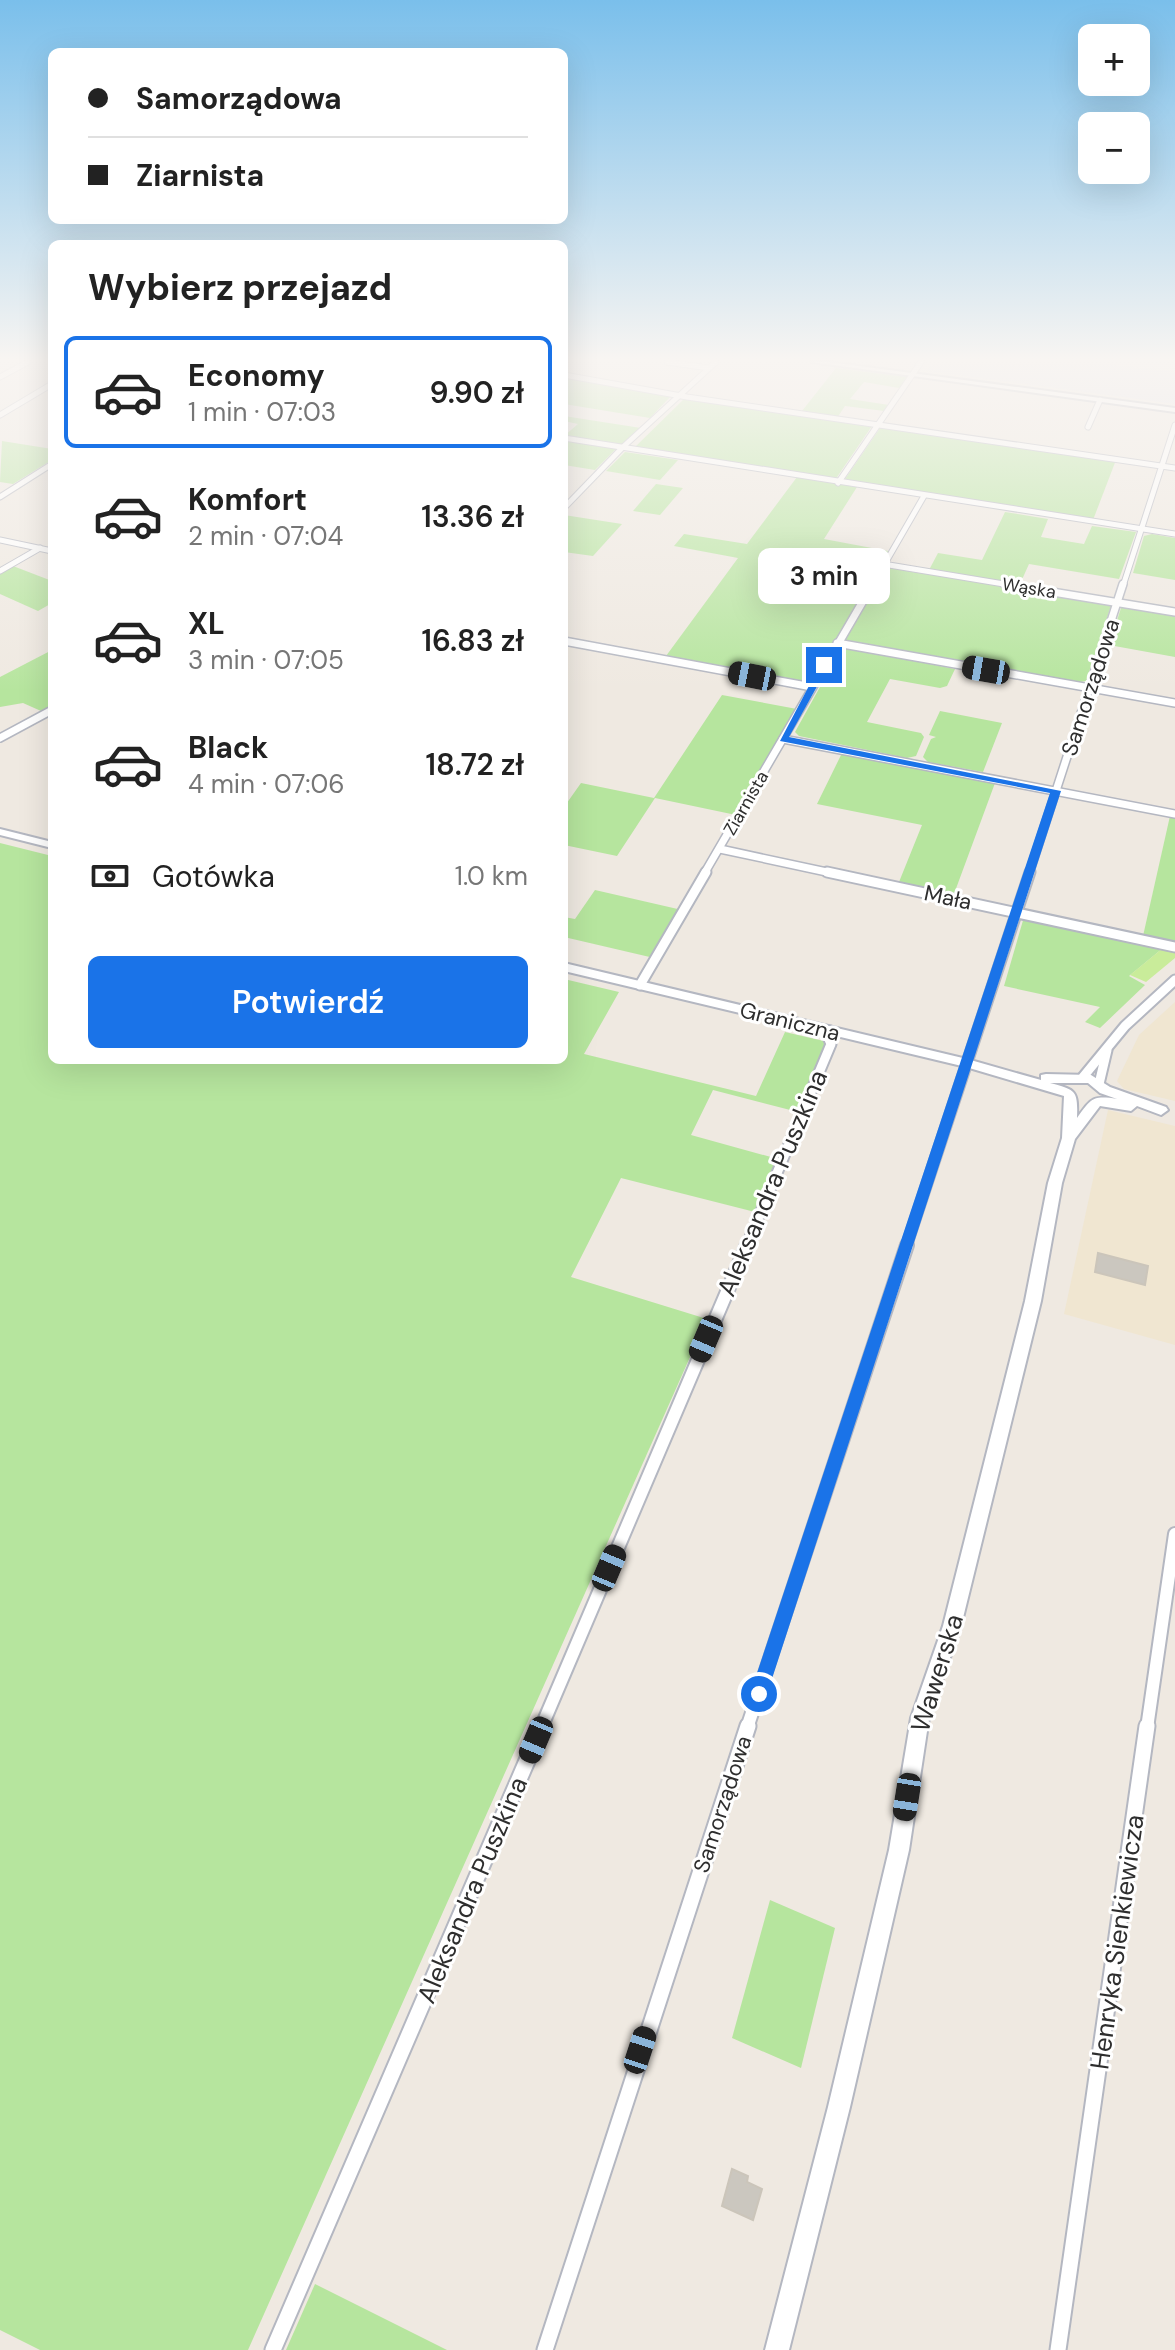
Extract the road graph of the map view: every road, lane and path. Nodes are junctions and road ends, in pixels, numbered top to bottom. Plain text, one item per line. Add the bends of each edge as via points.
1 (40, 472) edge
2 (599, 472) edge
3 (770, 472) edge
4 (846, 472) edge
5 (1160, 472) edge
6 (838, 483) junction
7 (924, 496) junction
8 (0, 497) edge
9 (568, 504) edge
10 (1141, 529) junction
11 (1175, 534) edge
12 (0, 540) edge
13 (40, 548) junction
14 (48, 550) edge
15 (883, 564) junction
16 (0, 571) edge
17 (1118, 603) junction
18 (1175, 612) edge
19 (568, 642) edge
20 (837, 643) junction
21 (812, 687) junction
22 (1089, 688) junction
23 (1175, 703) edge
24 (48, 712) edge
25 (0, 738) edge
26 (783, 739) junction
27 (1056, 791) junction
28 (1175, 814) edge
29 (0, 832) edge
30 (48, 844) edge
31 (720, 849) junction
32 (1017, 912) junction
33 (1175, 947) edge
34 (568, 968) edge
35 (1175, 980) edge
36 (640, 985) junction
37 (830, 1031) junction
38 (1108, 1049) junction
39 (967, 1063) junction
40 (1073, 1087) junction
41 (1100, 1095) junction
42 (1168, 1112) edge
43 (1069, 1138) junction
44 (1175, 1534) edge
45 (273, 2350) edge
46 (545, 2350) edge
47 (777, 2350) edge
48 (1058, 2350) edge

1 - 8 street
2 - 9 street
3 - 6 street
4 - 6 street
5 - 10 street, Samorządowa
6 - 7 street
7 - 10 street
7 - 15 street, Ziarnista
10 - 11 street
10 - 17 street, Samorządowa
12 - 13 street
13 - 14 street
13 - 16 street
15 - 17 street, Wąska
15 - 20 street, Ziarnista
17 - 18 street, Wąska
17 - 22 street, Samorządowa
19 - 21 street
20 - 21 street, Ziarnista
20 - 22 street
21 - 26 street, Ziarnista
22 - 23 street
22 - 27 street, Samorządowa
24 - 25 street
26 - 27 street
26 - 31 street, Ziarnista
27 - 28 street
27 - 32 street, Samorządowa
29 - 30 street
31 - 32 street, Mała
31 - 36 street, Ziarnista
32 - 33 street, Mała
32 - 39 street, Samorządowa
34 - 36 street, Graniczna
35 - 38 street, Wawerska
36 - 37 street, Graniczna
37 - 39 street, Graniczna
37 - 45 street, Aleksandra Puszkina via 831,1044 779,1169
38 - 40 street, Wawerska
38 - 41 street, Wawerska
39 - 40 street, Graniczna
39 - 46 street, Samorządowa
40 - 41 street
40 - 41 street via 1081,1102
40 - 43 street, Wawerska
41 - 42 street
41 - 43 street, Wawerska
43 - 47 street, Wawerska via 964,1582 920,1718 899,1850
44 - 48 street, Henryka Sienkiewicza

